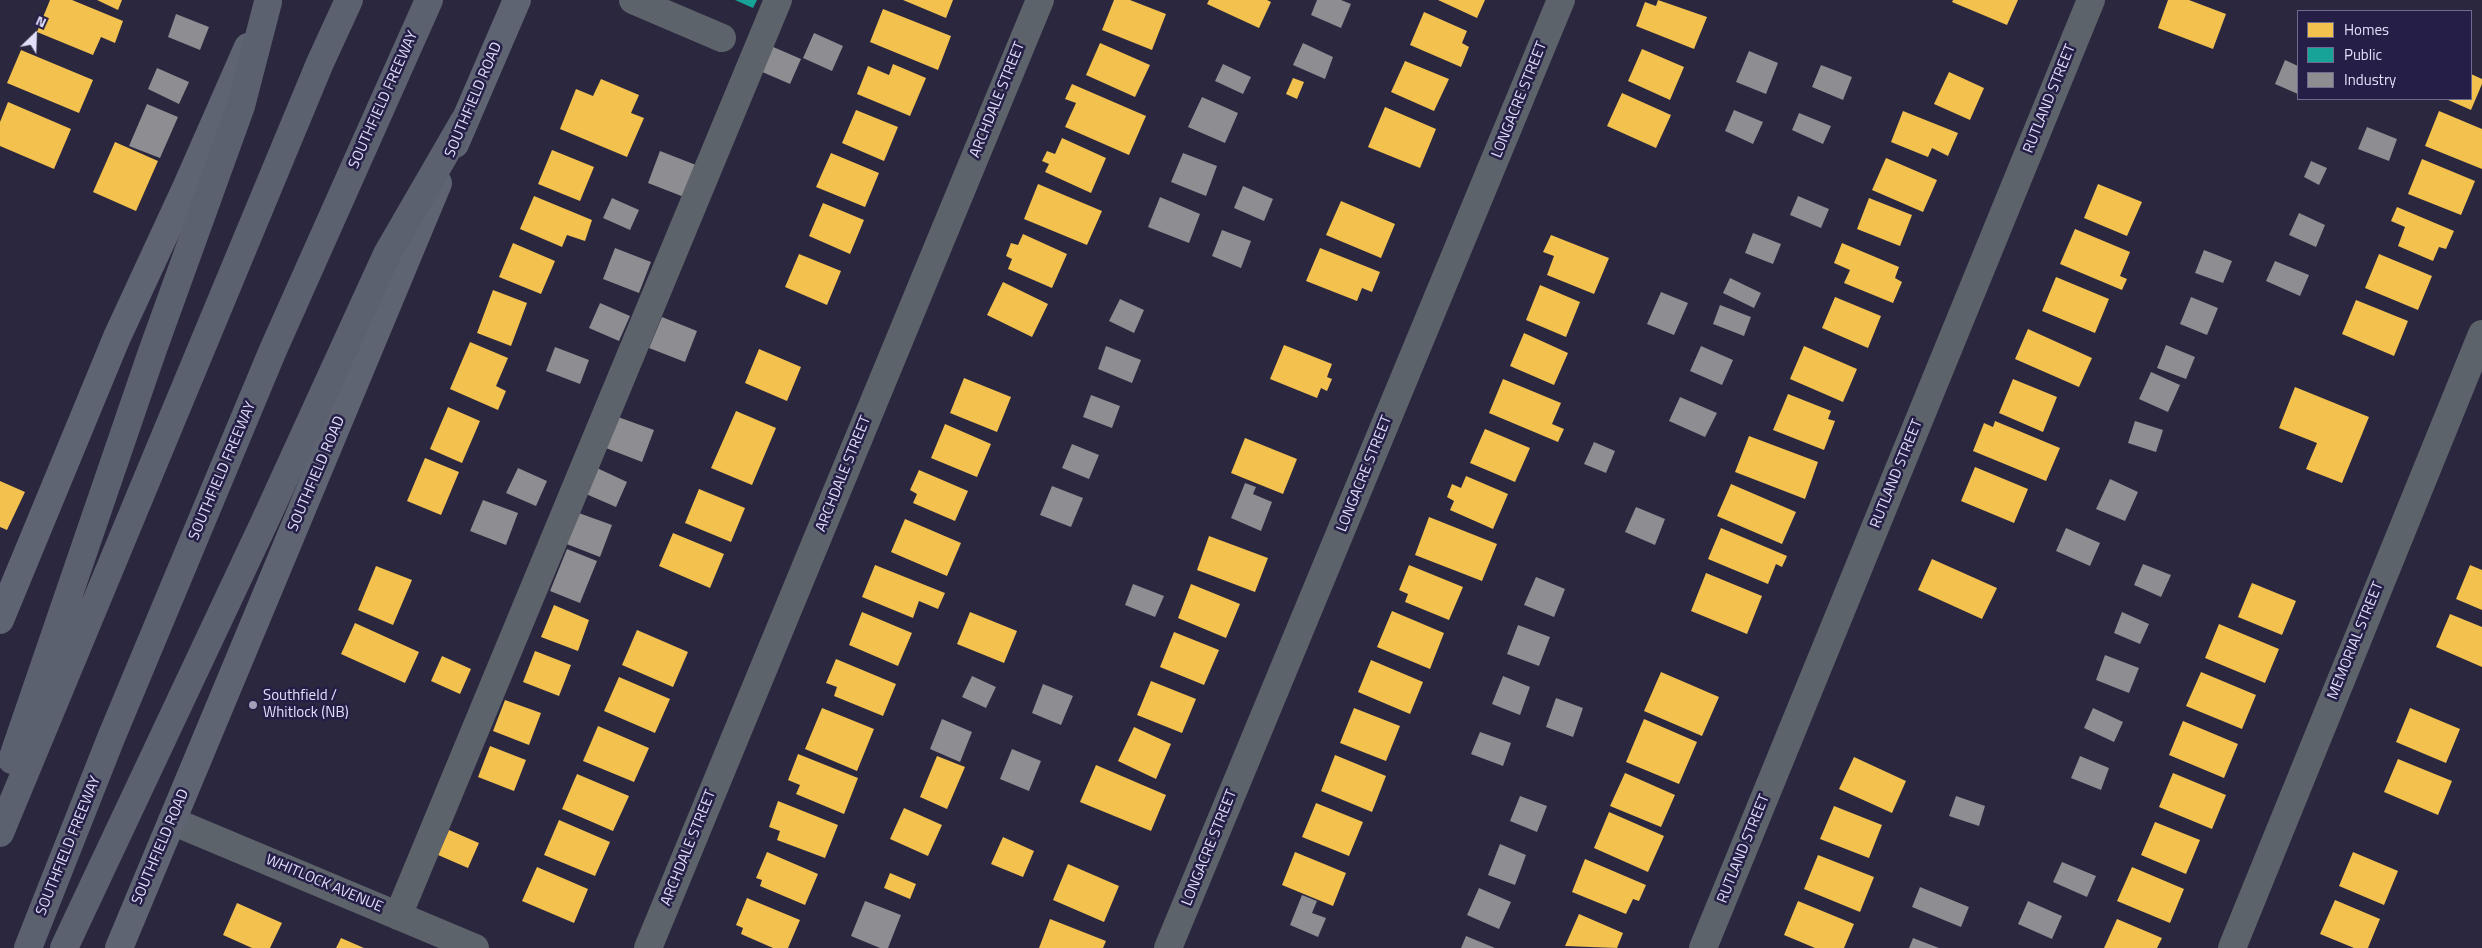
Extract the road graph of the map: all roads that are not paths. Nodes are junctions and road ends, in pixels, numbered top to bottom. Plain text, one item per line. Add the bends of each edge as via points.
1 (349, 0) edge
2 (429, 0) edge
3 (517, 0) edge
4 (633, 0) edge
5 (778, 0) edge
6 (1040, 0) edge
7 (1561, 0) edge
8 (2091, 0) edge
9 (268, 1) edge
10 (722, 38) dead end
11 (464, 121) junction
12 (2482, 334) edge
13 (0, 620) edge
14 (0, 795) edge
15 (172, 821) junction
16 (0, 833) edge
17 (398, 916) junction
18 (28, 948) edge
19 (64, 948) edge
20 (119, 948) edge
21 (475, 948) edge
22 (648, 948) edge
23 (1168, 948) edge
24 (1703, 948) edge
25 (2232, 948) edge

1 - 16 highway
2 - 18 highway, SOUTHFIELD FREEWAY via 273,350 111,738
3 - 11 main road, SOUTHFIELD ROAD
4 - 10 street
5 - 17 street
6 - 22 street, ARCHDALE STREET
7 - 23 street, LONGACRE STREET
8 - 24 street, RUTLAND STREET
9 - 13 main road via 117,337
9 - 14 highway via 241,106 152,352
11 - 15 main road, SOUTHFIELD ROAD
11 - 19 highway via 387,254
12 - 25 street, MEMORIAL STREET
15 - 17 street, WHITLOCK AVENUE
15 - 20 main road, SOUTHFIELD ROAD
17 - 21 street, WHITLOCK AVENUE

